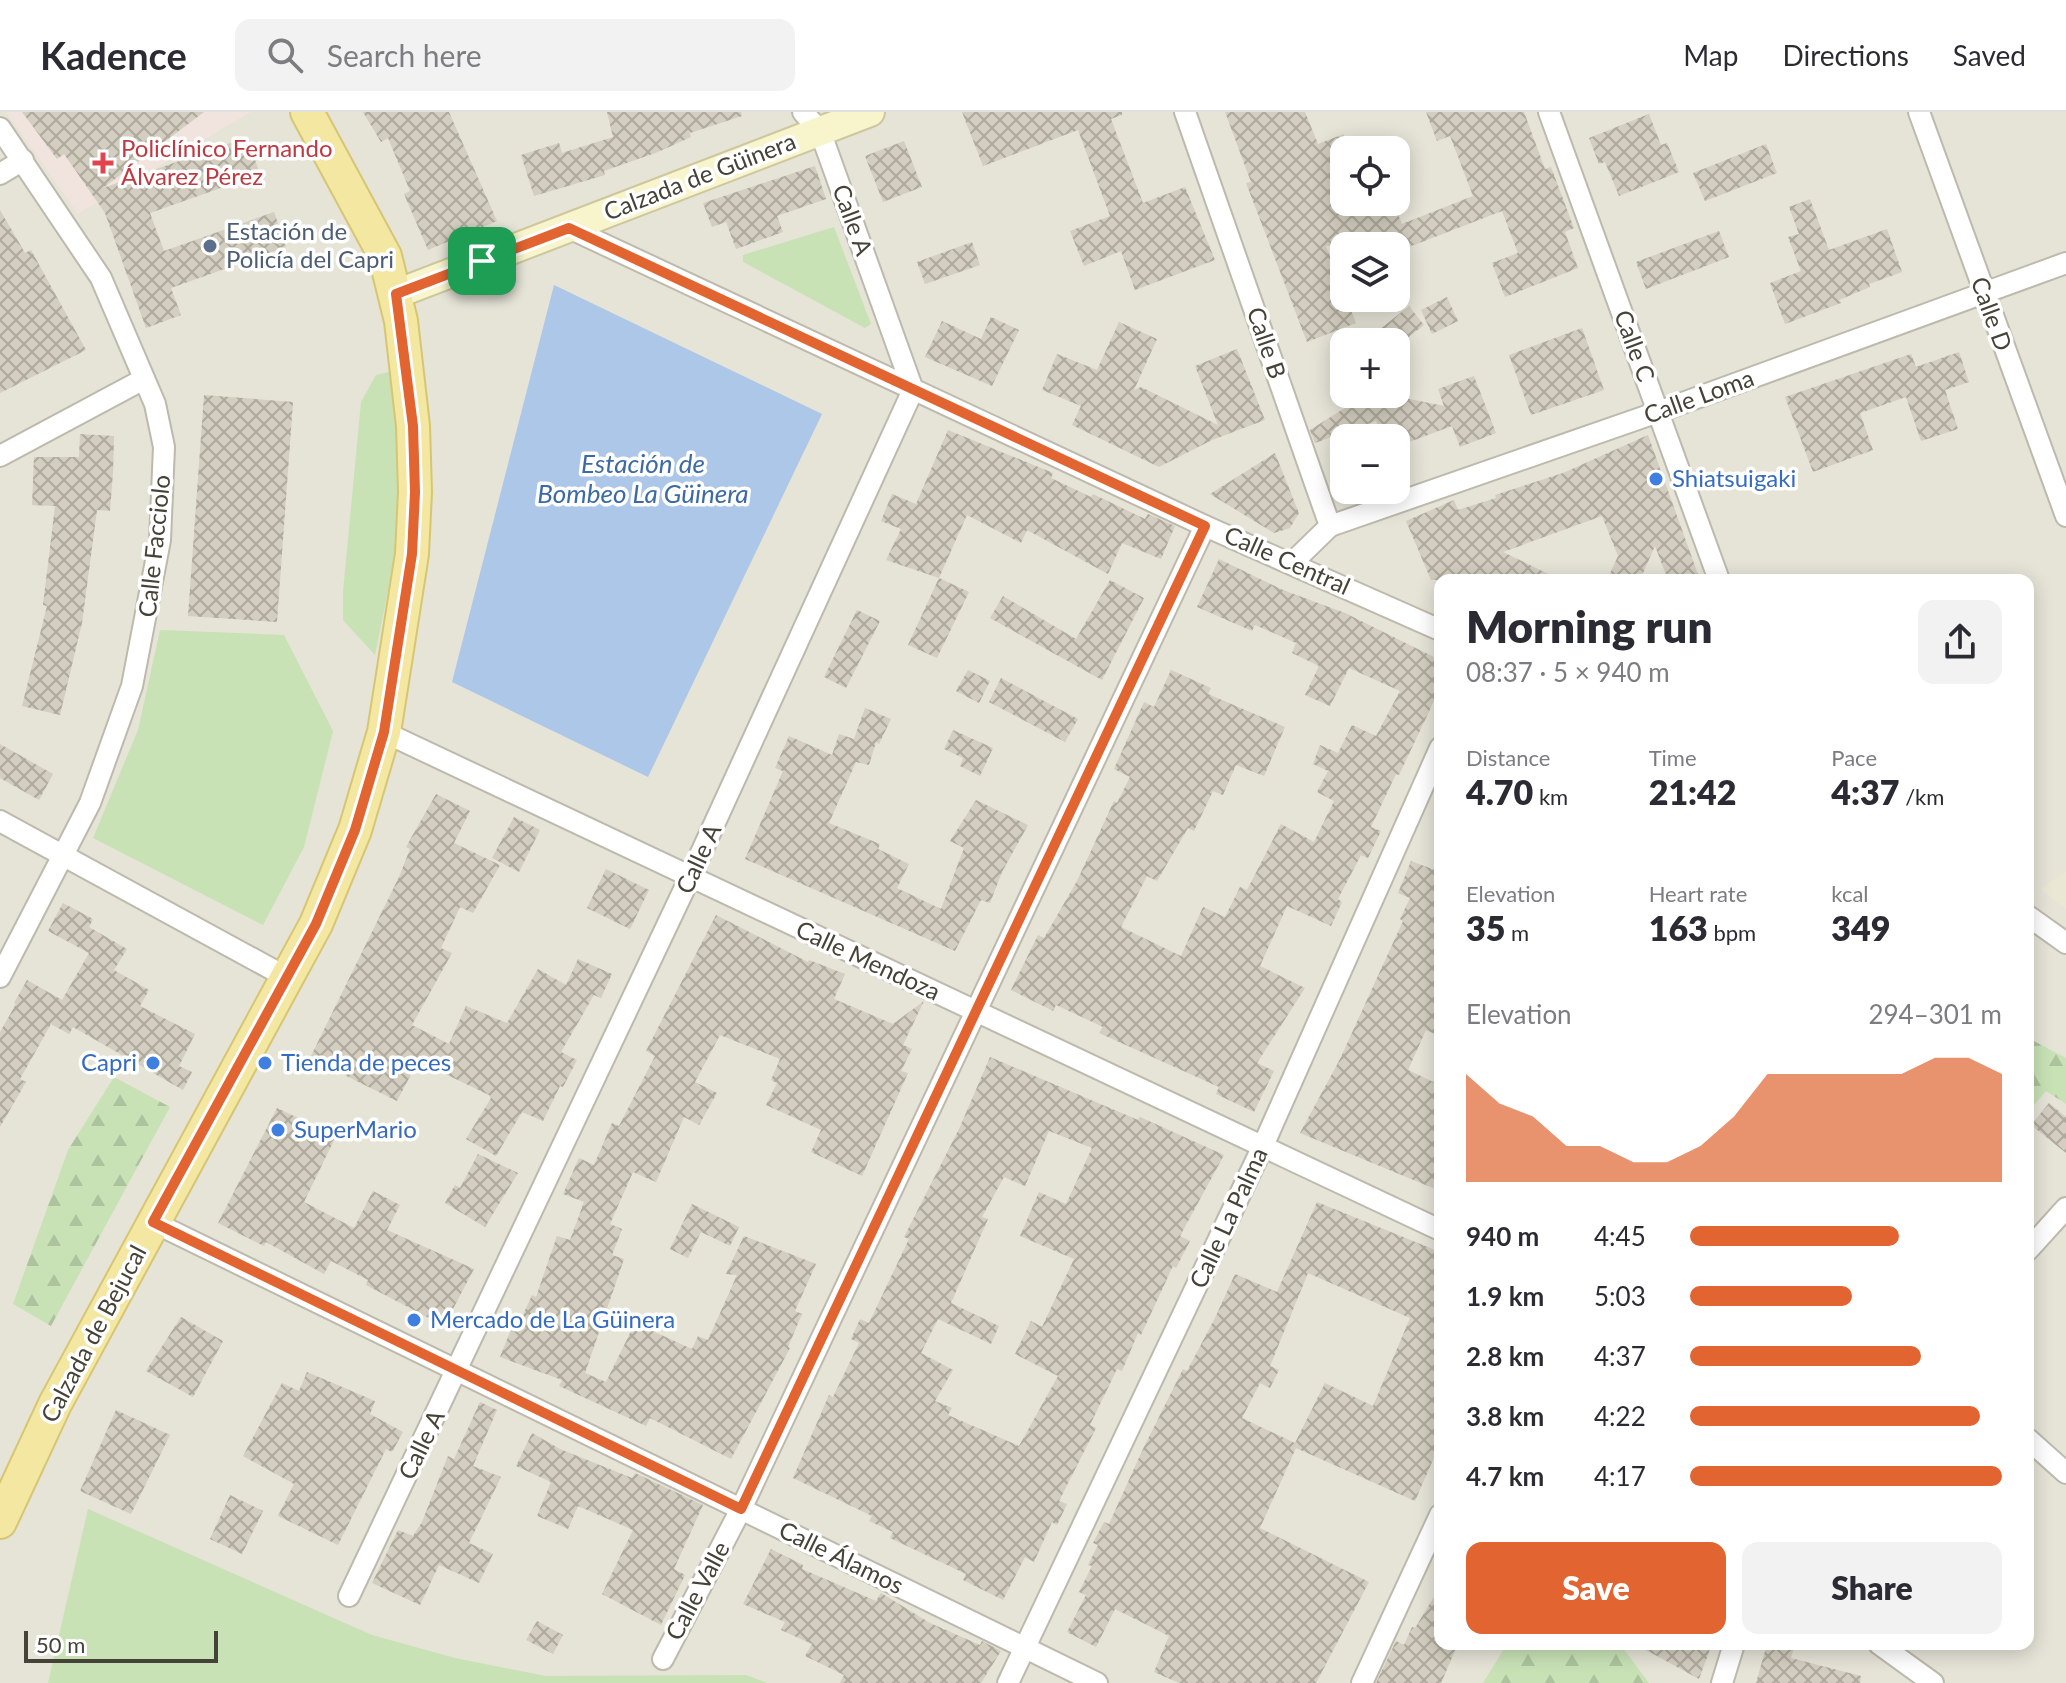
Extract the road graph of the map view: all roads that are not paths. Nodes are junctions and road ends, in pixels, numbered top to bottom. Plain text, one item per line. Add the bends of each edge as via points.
1 (307, 112) edge
2 (870, 112) edge
3 (1185, 112) edge
4 (1549, 112) edge
5 (1919, 112) edge
6 (811, 121) edge
7 (0, 128) edge
8 (23, 160) junction
9 (0, 174) edge
10 (569, 228) junction
11 (2066, 263) edge
12 (1983, 293) junction
13 (396, 294) junction
14 (144, 379) junction
15 (913, 390) junction
16 (1658, 412) junction
17 (0, 456) edge
18 (2066, 516) edge
19 (1205, 526) junction
20 (1330, 526) junction
21 (1293, 562) junction
22 (1717, 574) edge
23 (1434, 627) edge
24 (384, 732) junction
25 (1434, 761) edge
26 (0, 821) edge
27 (63, 858) junction
28 (690, 877) junction
29 (2034, 920) edge
30 (2066, 943) edge
31 (0, 977) edge
32 (288, 978) junction
33 (976, 1012) junction
34 (1262, 1148) junction
35 (2066, 1208) edge
36 (153, 1222) junction
37 (1434, 1227) edge
38 (2034, 1243) edge
39 (456, 1373) junction
40 (2034, 1444) edge
41 (2066, 1473) edge
42 (741, 1509) junction
43 (0, 1522) edge
44 (1434, 1528) edge
45 (349, 1596) dead end
46 (1025, 1648) junction
47 (1732, 1650) edge
48 (1887, 1650) edge
49 (663, 1659) dead end
50 (1008, 1683) edge
51 (1097, 1683) edge
52 (1362, 1683) edge
53 (1722, 1683) edge
54 (1933, 1683) edge

1 - 13 main road, Calzada de Bejucal via 365,213
2 - 6 main road, Calzada de Güinera
3 - 20 street, Calle B
4 - 16 street, Calle C
5 - 12 street, Calle D
6 - 10 main road, Calzada de Güinera
6 - 15 street, Calle A
7 - 8 street, Calle Facciolo
8 - 9 street
8 - 14 street, Calle Facciolo via 101,278
10 - 13 main road, Calzada de Güinera
10 - 15 street, Calle Central
11 - 12 street, Calle Loma
12 - 16 street, Calle Loma
12 - 18 street, Calle D
13 - 24 main road, Calzada de Bejucal via 413,426 415,492 412,554
14 - 17 street
14 - 27 street, Calle Facciolo via 164,447 160,540 148,620 111,748
15 - 19 street, Calle Central
15 - 28 street, Calle A
16 - 20 street, Calle Loma
16 - 22 street, Calle C
19 - 21 street, Calle Central
19 - 33 street, Calle Valle
20 - 21 street
21 - 23 street, Calle Central
24 - 28 street, Calle Mendoza
24 - 32 main road, Calzada de Bejucal via 355,830
25 - 34 street, Calle La Palma
26 - 27 street
27 - 31 street, Calle Facciolo
27 - 32 street
28 - 33 street, Calle Mendoza
28 - 39 street, Calle A
29 - 30 street
32 - 36 main road, Calzada de Bejucal
33 - 34 street, Calle Mendoza
33 - 42 street, Calle Valle
34 - 37 street, Calle Mendoza
34 - 46 street, Calle La Palma
35 - 38 street
36 - 39 street, Calle Álamos
36 - 43 main road, Calzada de Bejucal via 55,1404
39 - 42 street, Calle Álamos
39 - 45 street, Calle A
40 - 41 street
42 - 46 street, Calle Álamos
42 - 49 street, Calle Valle
44 - 52 street
46 - 50 street, Calle La Palma
46 - 51 street, Calle Álamos
47 - 53 street
48 - 54 street

